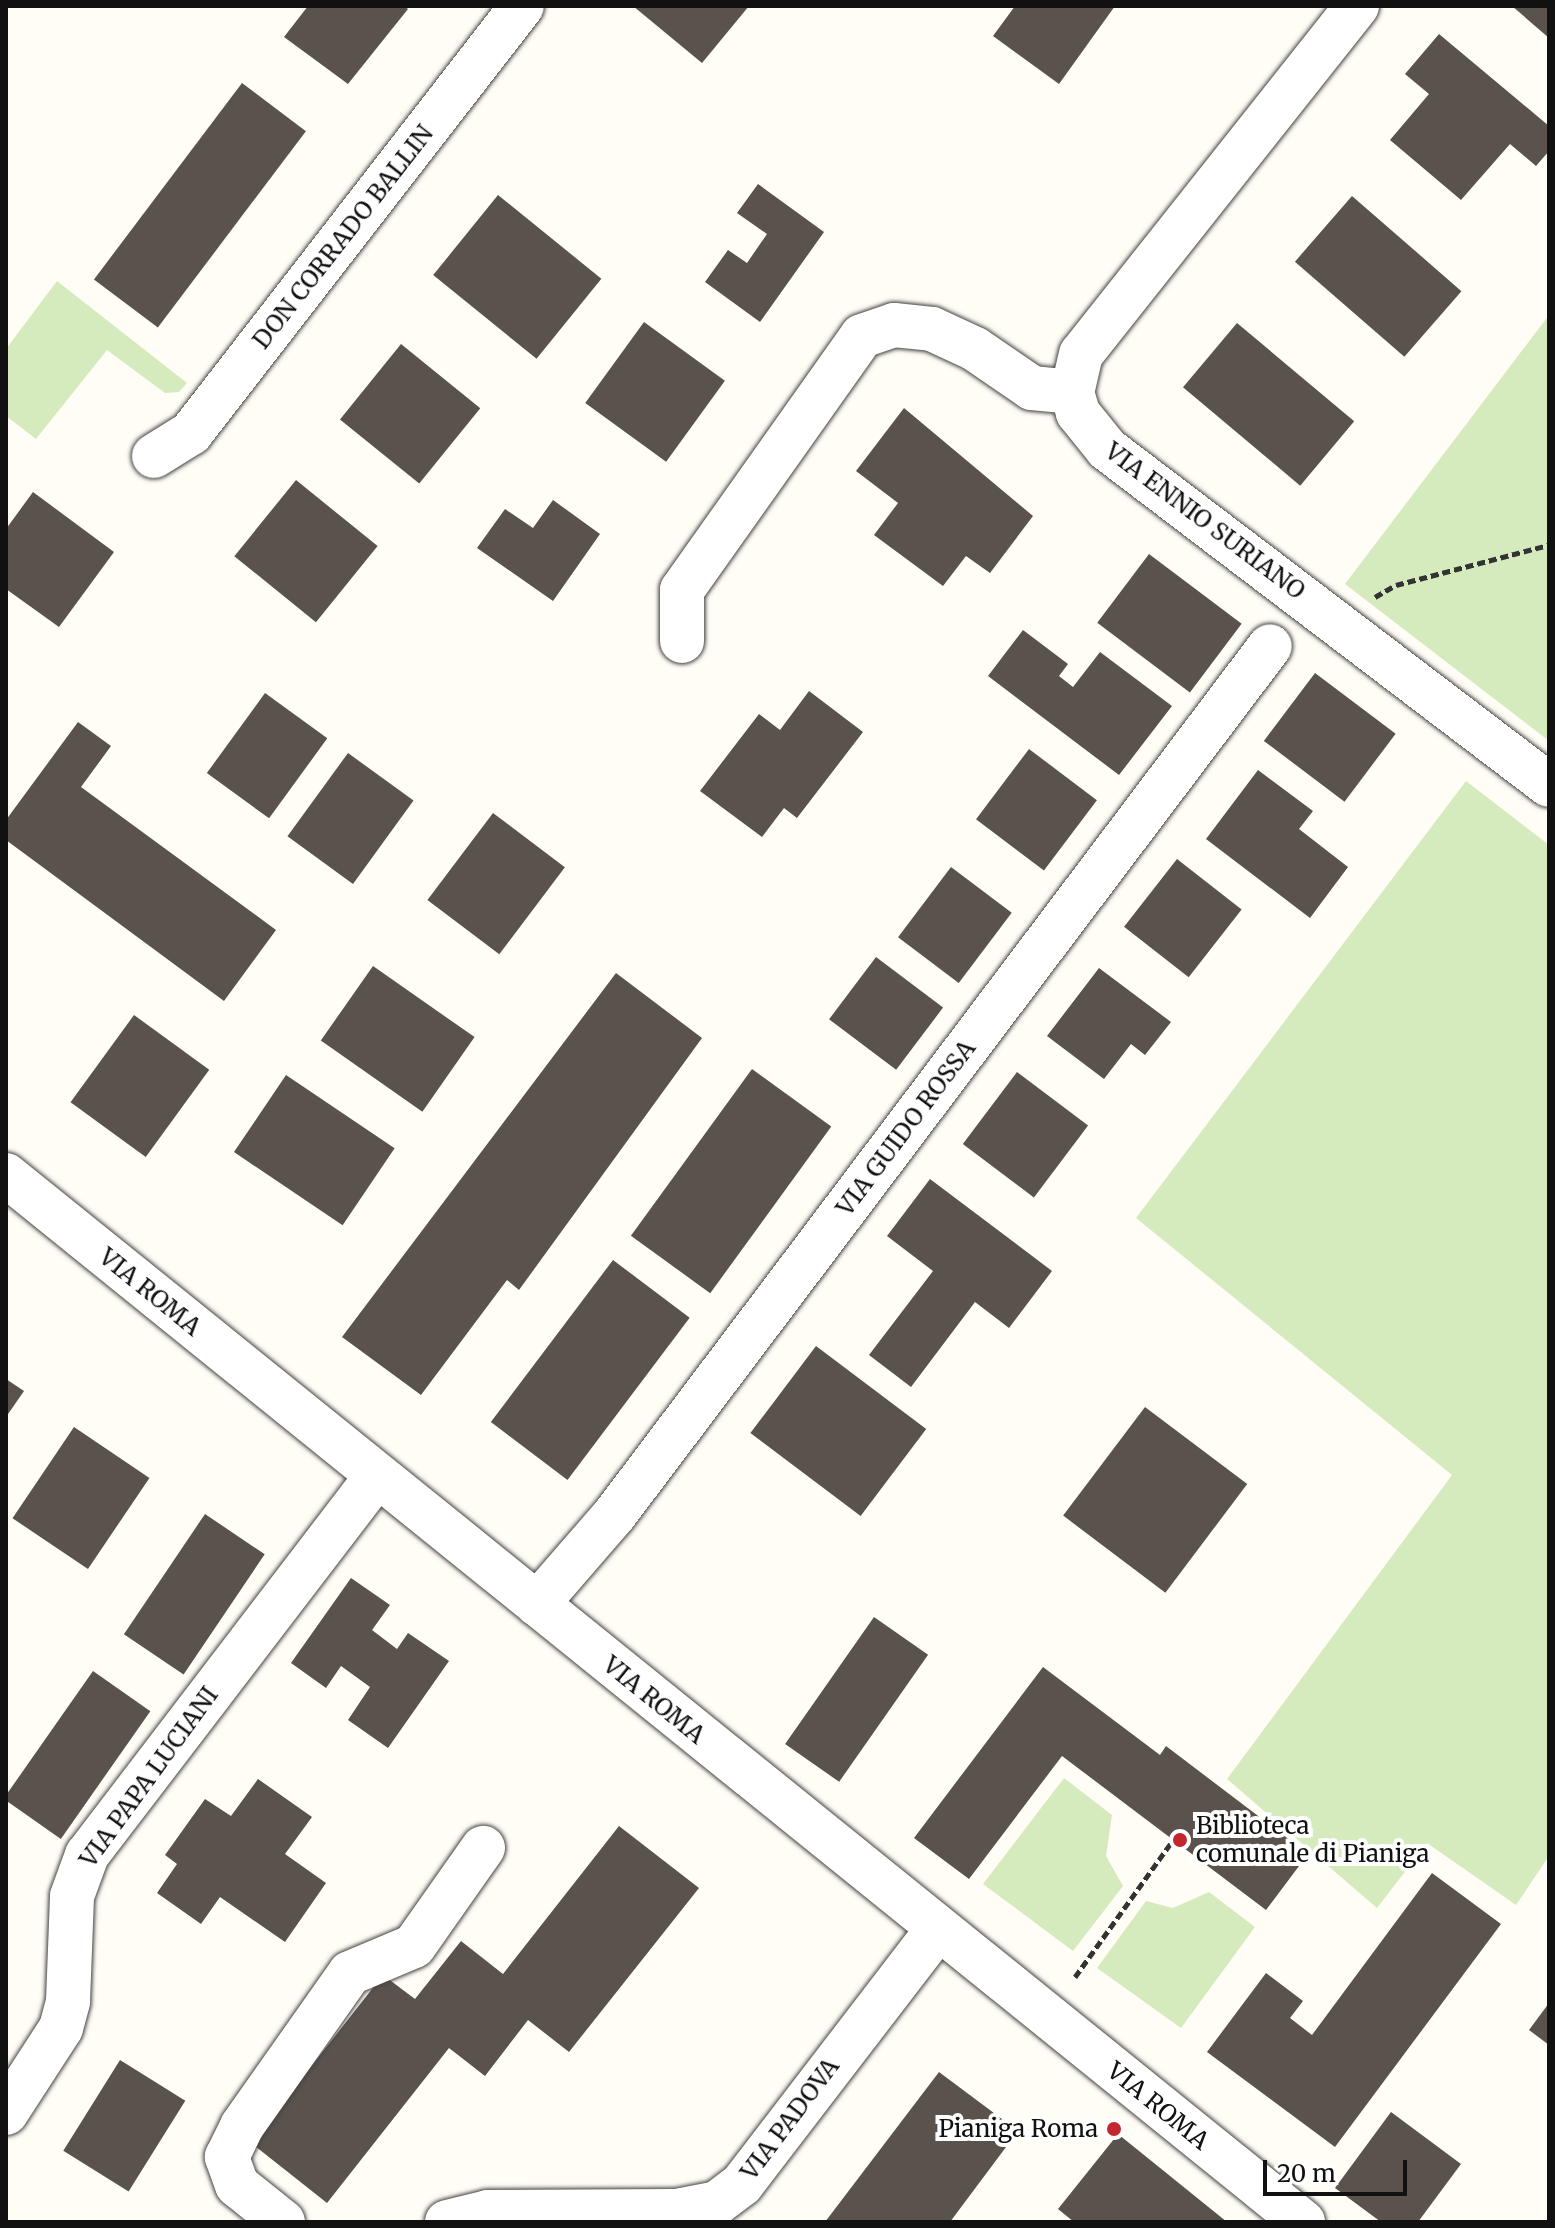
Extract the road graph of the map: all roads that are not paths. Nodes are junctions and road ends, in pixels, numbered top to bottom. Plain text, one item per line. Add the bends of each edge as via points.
1 (522, 6) edge
2 (1357, 6) edge
3 (1072, 392) junction
4 (154, 456) dead end
5 (682, 641) dead end
6 (1270, 646) dead end
7 (1549, 785) edge
8 (6, 1175) edge
9 (377, 1476) junction
10 (537, 1604) junction
11 (483, 1848) dead end
12 (938, 1929) junction
13 (6, 2113) edge
14 (676, 2217) edge
15 (283, 2222) edge
16 (447, 2222) edge
17 (1302, 2222) edge

1 - 4 street, DON CORRADO BALLIN via 191,433
2 - 3 street via 1081,354
3 - 5 street via 1032,388 975,349 932,329 894,325 862,336 682,590
3 - 7 street, VIA ENNIO SURIANO via 1078,413 1107,449
6 - 10 street, VIA GUIDO ROSSA via 615,1514
8 - 9 street, VIA ROMA
9 - 10 street, VIA ROMA
9 - 13 street, VIA PAPA LUCIANI via 87,1855 72,1896 68,2001 61,2028
10 - 12 street, VIA ROMA
11 - 15 street via 414,1946 350,1973 242,2126 227,2157 237,2185
12 - 14 street, VIA PADOVA via 777,2109 742,2184 717,2203
12 - 17 street, VIA ROMA
14 - 16 street, VIA PADOVA via 488,2212

